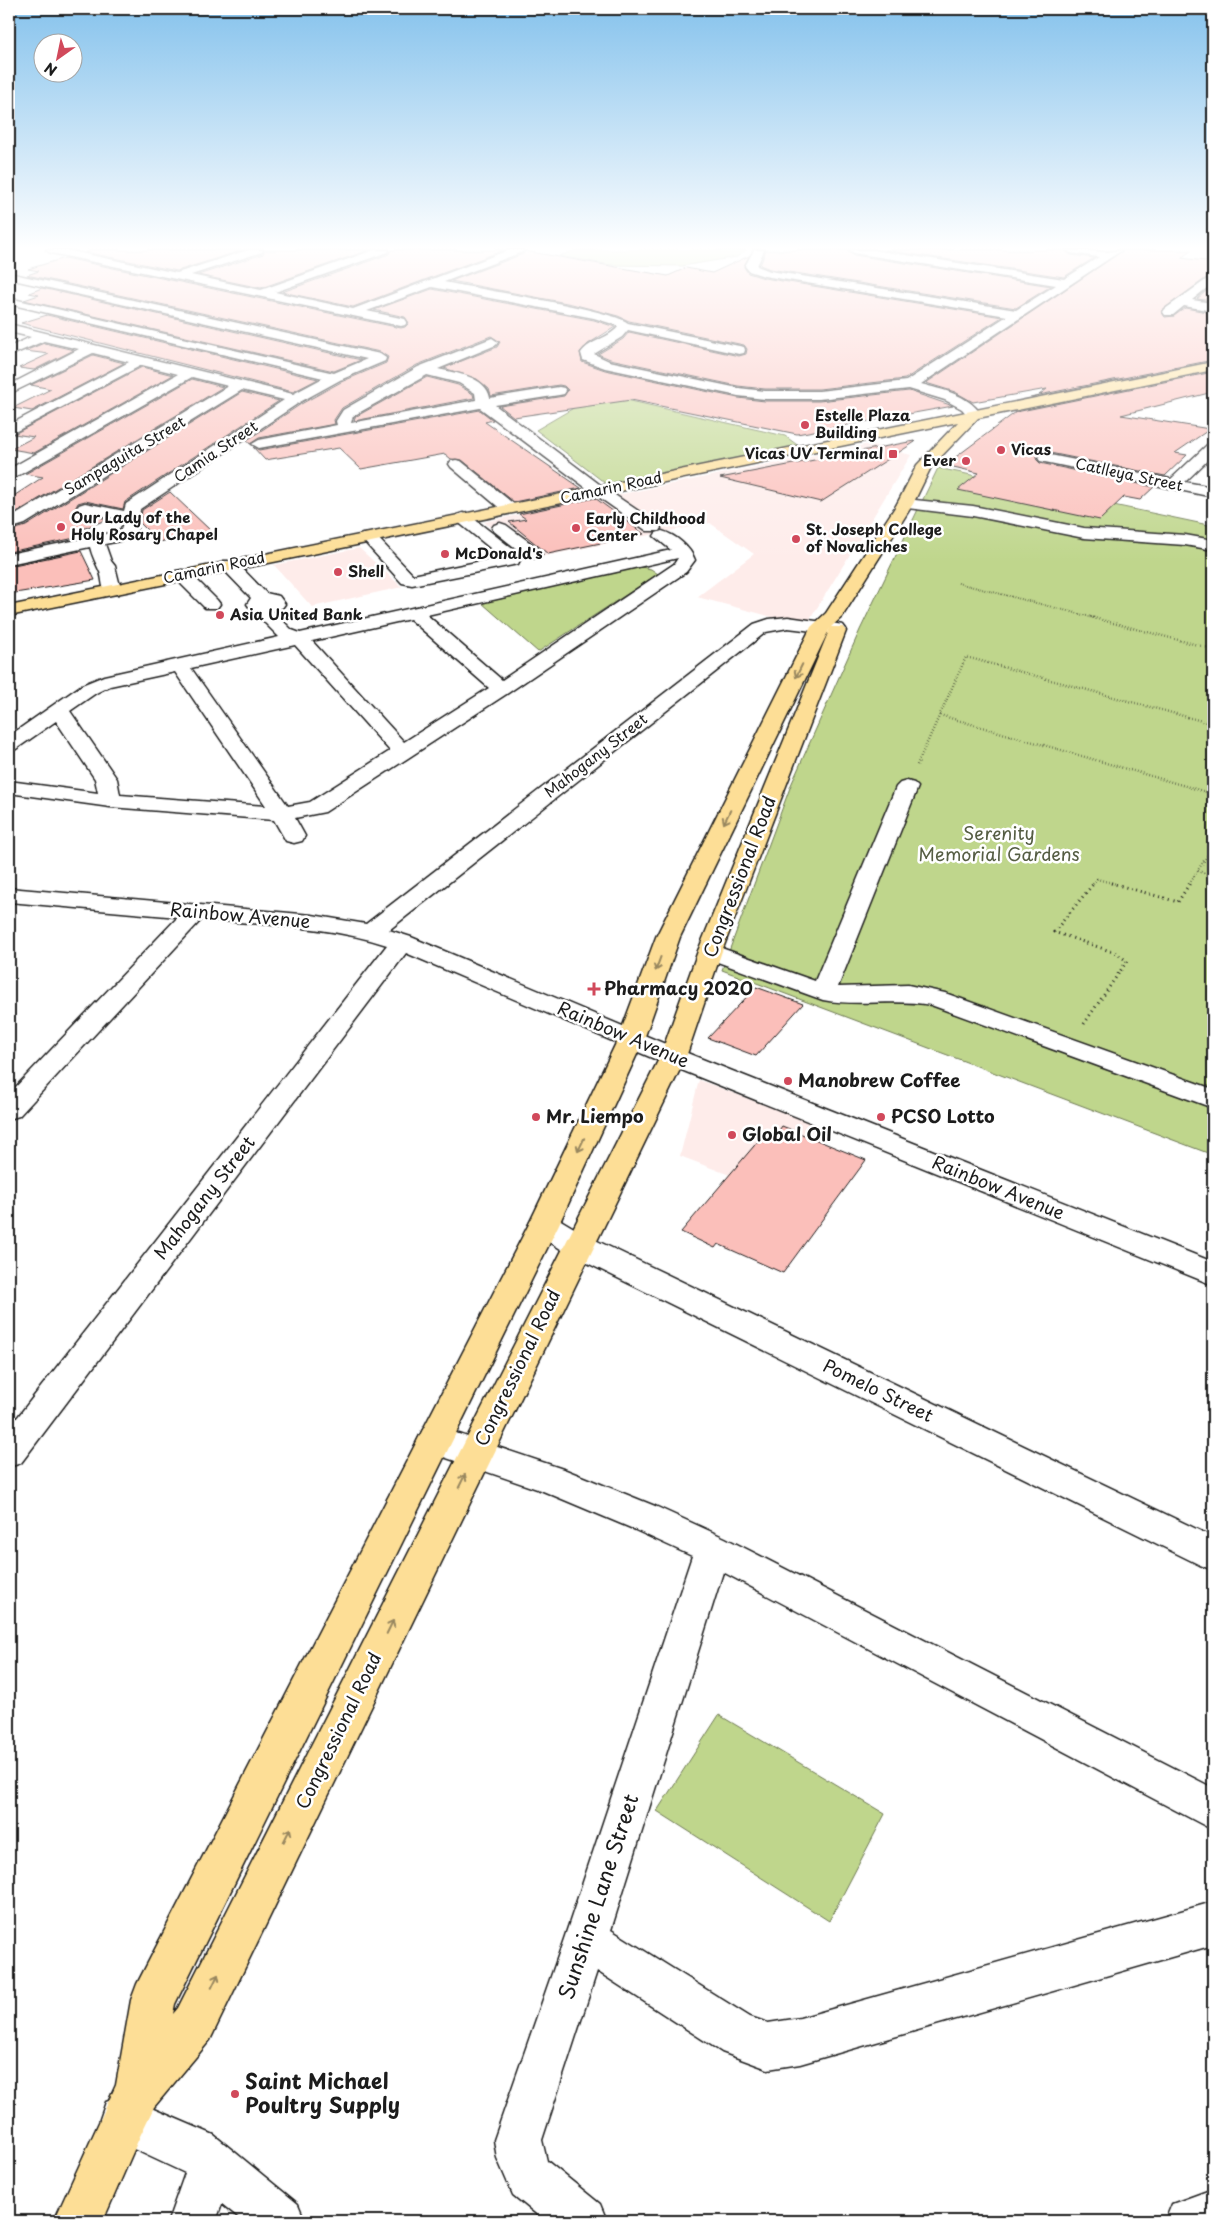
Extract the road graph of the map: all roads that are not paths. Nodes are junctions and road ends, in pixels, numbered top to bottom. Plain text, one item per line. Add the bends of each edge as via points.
1 (78, 354) edge
2 (113, 354) edge
3 (237, 354) edge
4 (362, 354) edge
5 (457, 354) edge
6 (587, 354) edge
7 (957, 354) edge
8 (140, 361) junction
9 (1213, 366) edge
10 (423, 370) junction
11 (190, 373) junction
12 (335, 377) junction
13 (240, 385) junction
14 (910, 385) junction
15 (9, 390) edge
16 (559, 391) dead end
17 (295, 399) junction
18 (483, 402) junction
19 (974, 414) junction
20 (346, 428) junction
21 (9, 431) edge
22 (883, 432) junction
23 (860, 436) junction
24 (259, 444) dead end
25 (1213, 447) edge
26 (925, 448) junction
27 (1045, 458) dead end
28 (456, 464) dead end
29 (9, 475) edge
30 (1174, 484) junction
31 (598, 490) junction
32 (1213, 492) edge
33 (905, 504) junction
34 (84, 508) dead end
35 (510, 508) junction
36 (481, 514) junction
37 (131, 517) junction
38 (463, 518) junction
39 (9, 524) edge
40 (368, 537) junction
41 (96, 541) junction
42 (1213, 545) edge
43 (684, 552) junction
44 (534, 554) dead end
45 (12, 556) edge
46 (230, 565) junction
47 (182, 575) junction
48 (108, 590) junction
49 (211, 604) dead end
50 (9, 611) edge
51 (414, 612) junction
52 (830, 625) junction
53 (299, 638) junction
54 (179, 664) junction
55 (500, 689) junction
56 (59, 710) junction
57 (9, 745) edge
58 (402, 752) junction
59 (908, 786) road end
60 (9, 787) edge
61 (110, 801) junction
62 (282, 814) junction
63 (294, 836) dead end
64 (9, 894) edge
65 (196, 912) junction
66 (371, 932) junction
67 (402, 942) junction
68 (710, 951) junction
69 (824, 992) junction
70 (631, 1039) junction
71 (673, 1057) junction
72 (1213, 1099) edge
73 (9, 1110) edge
74 (544, 1224) junction
75 (578, 1245) junction
76 (1213, 1274) edge
77 (435, 1440) junction
78 (9, 1453) edge
79 (476, 1453) junction
80 (712, 1549) junction
81 (1213, 1554) edge
82 (1213, 1810) edge
83 (1213, 1924) edge
84 (586, 1939) junction
85 (131, 2105) junction
86 (212, 2164) junction
87 (1213, 2213) edge
88 (78, 2221) edge
89 (192, 2221) edge
90 (281, 2221) edge
91 (584, 2221) edge
92 (1189, 2221) edge

1 - 15 street
2 - 8 street
3 - 12 street
4 - 12 street, Camia Street via 380,358
5 - 10 street
6 - 14 street via 605,364 765,395 820,395
7 - 14 street
8 - 11 street
8 - 21 street
9 - 19 main road, Camarin Road
10 - 18 street via 478,386
10 - 20 street via 348,413 342,421
11 - 13 street
11 - 29 street
12 - 17 street, Camia Street
13 - 17 street
13 - 39 street, Sampaguita Street via 19,521
14 - 19 street via 950,397
16 - 18 street
17 - 37 street, Camia Street via 132,507
18 - 20 street
18 - 31 street
19 - 22 main road, Camarin Road
19 - 26 main road, Congressional Road
20 - 24 street
22 - 23 main road, Camarin Road
22 - 26 main road via 916,438
23 - 26 main road via 882,437
23 - 31 main road, Camarin Road
25 - 30 street
26 - 33 main road, Congressional Road via 924,465
27 - 30 street, Catlleya Street
28 - 35 street
30 - 32 street, Catlleya Street
31 - 35 main road, Camarin Road
31 - 43 street
33 - 42 street via 973,511 1084,533
33 - 52 main road, Congressional Road
34 - 37 street
35 - 36 main road, Camarin Road
36 - 38 main road, Camarin Road
36 - 44 street
37 - 41 street, Camia Street via 130,532
38 - 40 main road, Camarin Road
38 - 40 street via 513,558 416,580 408,579
40 - 46 main road, Camarin Road
41 - 45 street
41 - 48 street via 103,564 98,567
43 - 51 street
43 - 55 street via 687,560 680,568
46 - 47 main road, Camarin Road
46 - 53 street via 260,597 256,604 267,616 286,634
47 - 48 main road, Camarin Road
47 - 49 street
48 - 50 main road, Camarin Road
51 - 53 street
51 - 55 street
52 - 66 street, Mahogany Street via 774,623 760,628
52 - 68 main road, Congressional Road
52 -> 70 main road, Congressional Road via 668,937
53 - 54 street
53 - 58 street
54 - 56 street via 104,682
54 - 62 street
55 - 58 street
56 - 57 street
56 - 61 street via 106,779
58 - 62 street via 316,806
59 - 69 street
60 - 61 street
61 - 62 street
62 - 63 street
64 - 65 street, Rainbow Avenue
65 - 66 street, Rainbow Avenue via 312,922
65 - 73 street
66 - 67 street, Rainbow Avenue
67 - 70 street, Rainbow Avenue
67 - 78 street, Mahogany Street
68 - 69 street
68 - 71 main road, Congressional Road
69 - 72 street via 844,996 922,994
70 - 71 street, Rainbow Avenue
70 -> 74 main road, Congressional Road
71 - 75 main road, Congressional Road
71 - 76 street, Rainbow Avenue
74 - 75 street, Pomelo Street
74 - 77 main road, Congressional Road
75 - 79 main road, Congressional Road
75 - 81 street, Pomelo Street
77 - 79 street
77 - 85 main road, Congressional Road via 153,2000
79 - 80 street via 554,1480
85 -> 79 main road, Congressional Road via 194,2024
80 - 82 street
80 - 84 street, Sunshine Lane Street
83 - 84 street via 800,2041 768,2046 738,2036
84 - 91 street, Sunshine Lane Street via 518,2140 521,2158 530,2178
85 - 86 street
85 - 88 main road, Congressional Road
86 - 89 street
86 - 90 street
87 - 92 street

